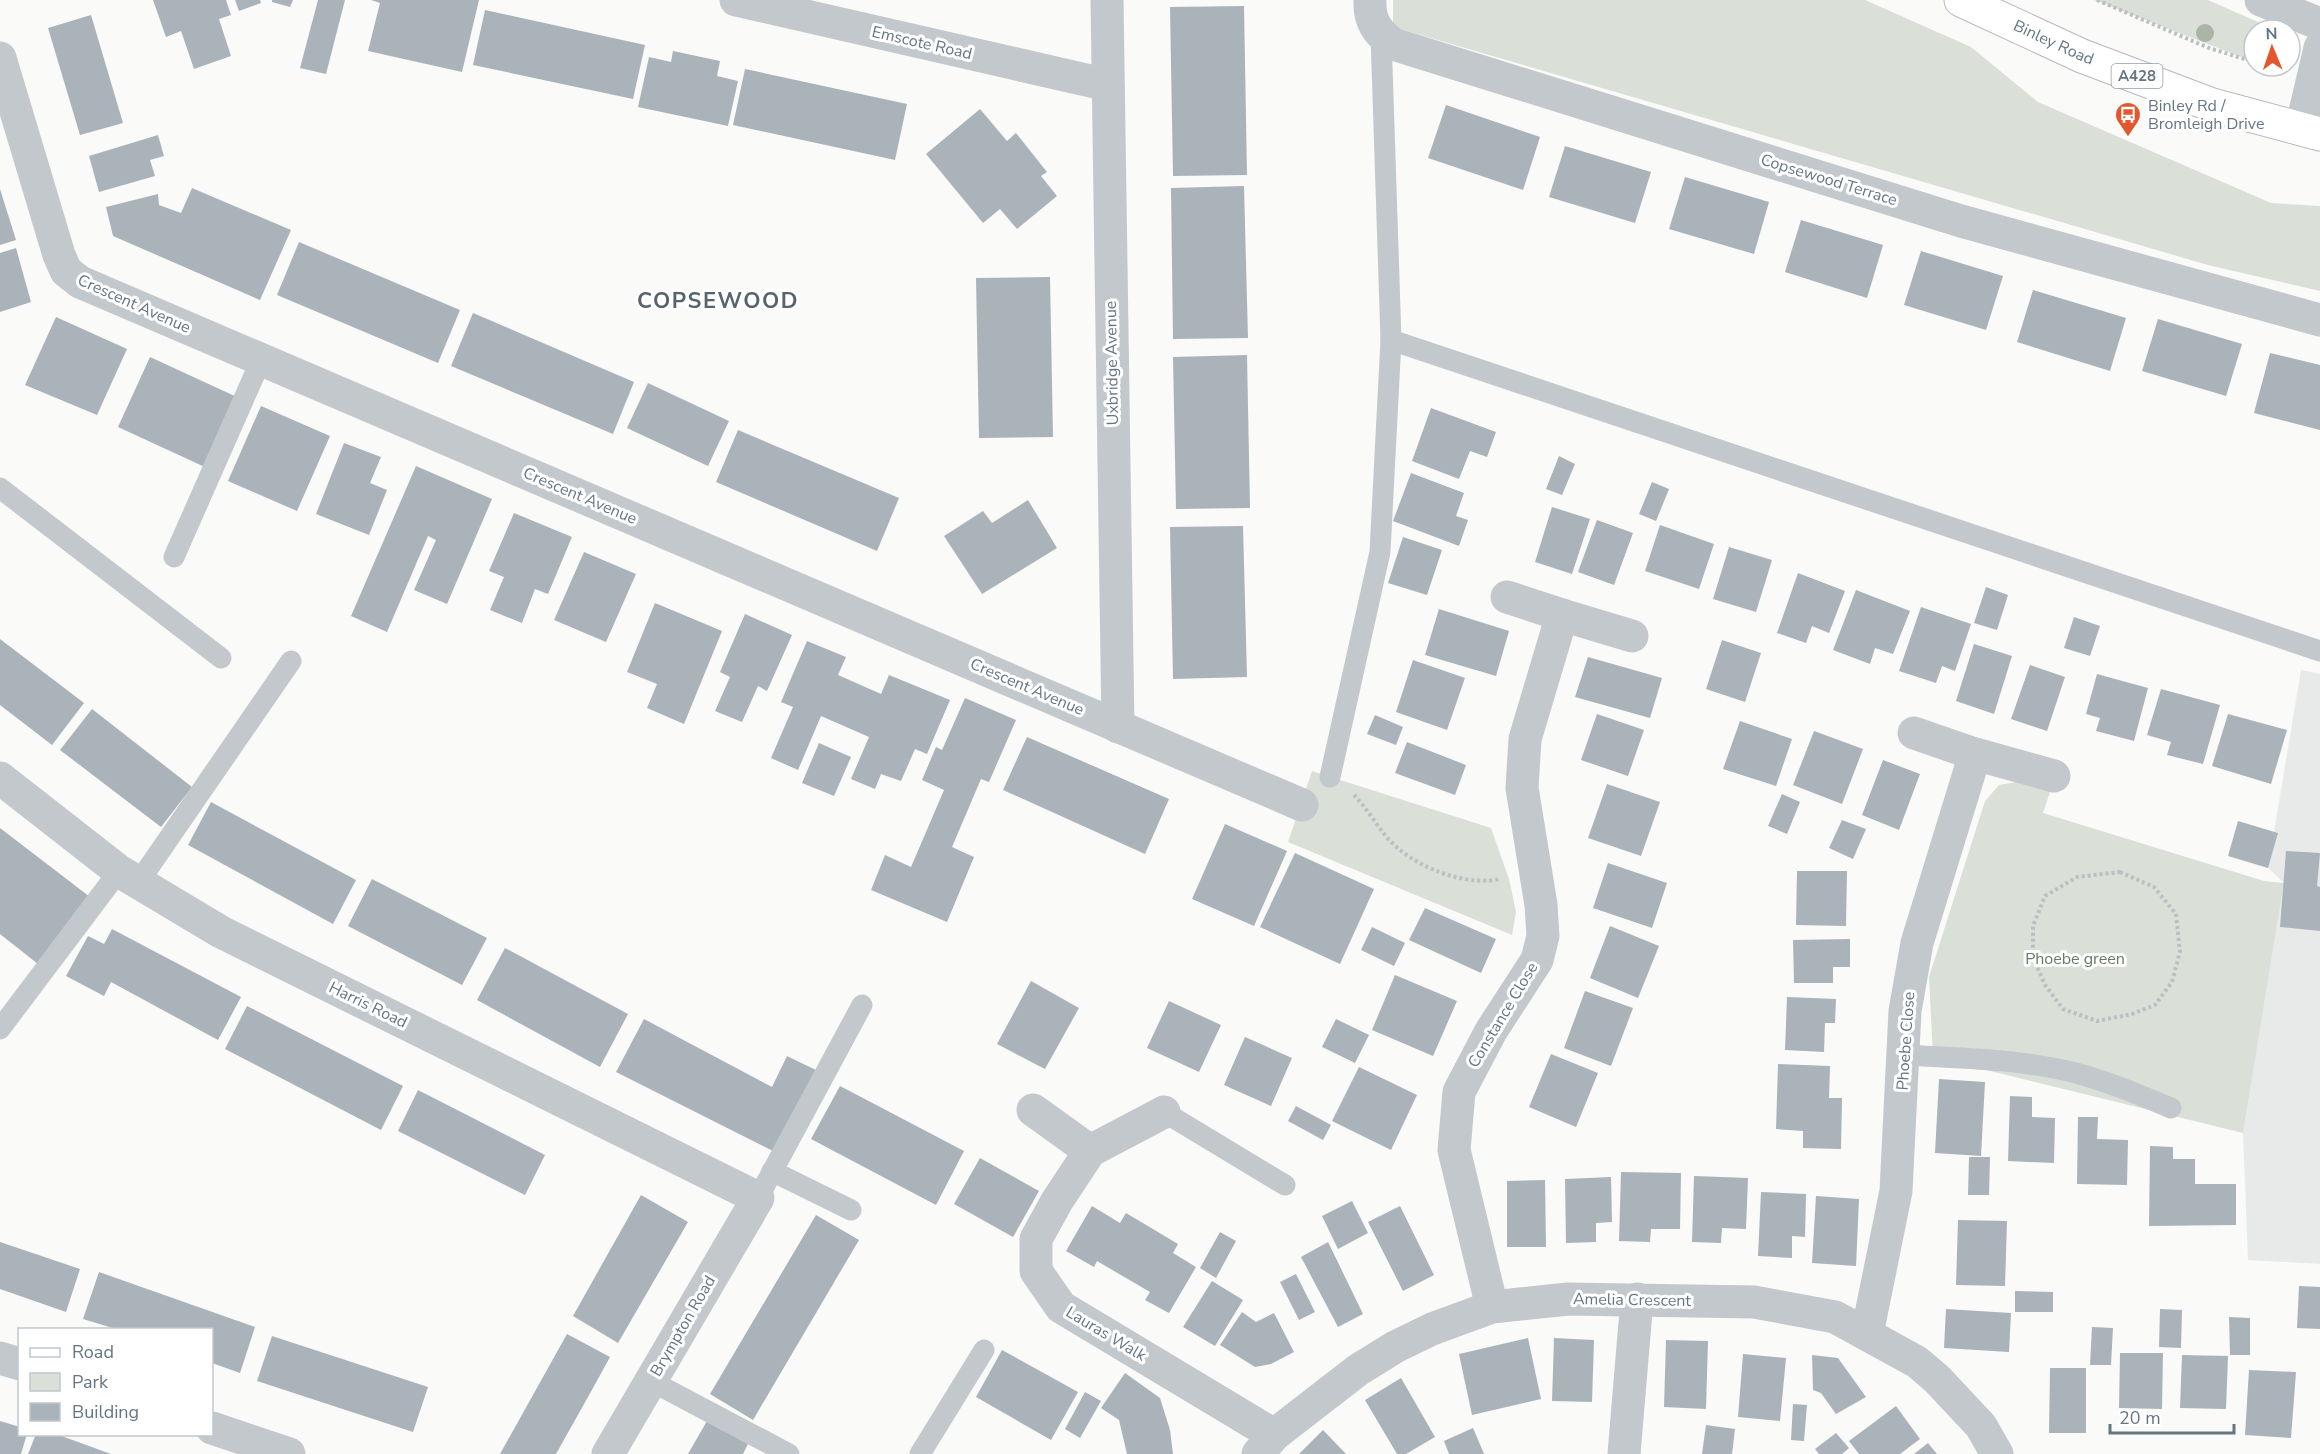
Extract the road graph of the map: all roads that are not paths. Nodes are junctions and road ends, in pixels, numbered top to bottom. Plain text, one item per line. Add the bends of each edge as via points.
1 (736, 0) edge
2 (1107, 0) edge
3 (1370, 0) edge
4 (1961, 0) edge
5 (2261, 0) edge
6 (2320, 24) edge
7 (1381, 35) junction
8 (2320, 48) edge
9 (0, 57) edge
10 (1108, 85) junction
11 (6, 103) edge
12 (2310, 131) edge
13 (2320, 320) edge
14 (1391, 340) junction
15 (261, 360) junction
16 (0, 488) edge
17 (174, 557) dead end
18 (1507, 597) dead end
19 (1562, 615) junction
20 (1632, 636) dead end
21 (2320, 651) edge
22 (221, 658) dead end
23 (291, 662) dead end
24 (1118, 727) junction
25 (1914, 733) dead end
26 (1975, 754) junction
27 (2054, 776) dead end
28 (1330, 777) road end
29 (0, 778) edge
30 (1302, 805) dead end
31 (128, 877) junction
32 (862, 1005) dead end
33 (0, 1029) edge
34 (1903, 1055) junction
35 (2171, 1108) dead end
36 (1033, 1110) dead end
37 (1164, 1112) joint
38 (1090, 1150) junction
39 (765, 1184) junction
40 (1285, 1185) dead end
41 (851, 1210) dead end
42 (1637, 1299) junction
43 (1492, 1307) junction
44 (1868, 1334) junction
45 (984, 1350) dead end
46 (0, 1358) edge
47 (18, 1363) edge
48 (651, 1381) junction
49 (213, 1428) edge
50 (1266, 1444) edge
51 (289, 1454) edge
52 (608, 1454) edge
53 (789, 1454) edge
54 (920, 1454) edge
55 (1624, 1454) edge
56 (1997, 1454) edge

1 - 10 street, Emscote Road
2 - 10 street, Uxbridge Avenue
3 - 7 street via 1369,12
4 - 12 main road, Binley Road / A428 via 2104,64 2212,105
5 - 6 street
7 - 13 street, Copsewood Terrace via 1393,44 1960,221
7 - 14 lane
8 - 12 street
9 - 11 street, Crescent Avenue
10 - 24 street, Uxbridge Avenue
11 - 15 street, Crescent Avenue via 66,271 80,282
14 - 21 lane
14 - 28 lane via 1380,552
15 - 17 lane
15 - 24 street, Crescent Avenue
16 - 22 lane
18 - 19 street
19 - 20 street
19 - 43 street, Constance Close via 1526,740 1522,788 1541,905 1542,936 1537,960 1459,1092 1454,1150
23 - 31 lane
24 - 30 street, Crescent Avenue
25 - 26 street
26 - 27 street
26 - 34 street, Phoebe Close via 1917,943 1905,1011
29 - 31 street, Harris Road
31 - 33 lane
31 - 39 street, Harris Road via 221,932
32 - 39 lane
34 - 35 lane via 1983,1060 2075,1073
34 - 44 street, Phoebe Close via 1896,1191
36 - 38 street
37 - 38 street, Lauras Walk
37 - 40 lane
38 - 50 street, Lauras Walk via 1036,1239 1036,1271 1060,1307
39 - 41 lane
39 - 48 street, Brympton Road
42 - 43 street, Amelia Crescent via 1568,1299
42 - 44 street, Amelia Crescent via 1754,1302 1835,1317
42 - 55 street
43 - 50 street, Amelia Crescent via 1395,1347 1358,1370
44 - 56 street, Amelia Crescent via 1917,1362 1937,1379 1981,1426
45 - 54 lane
46 - 47 street
48 - 52 street, Brympton Road
48 - 53 lane
49 - 51 street

